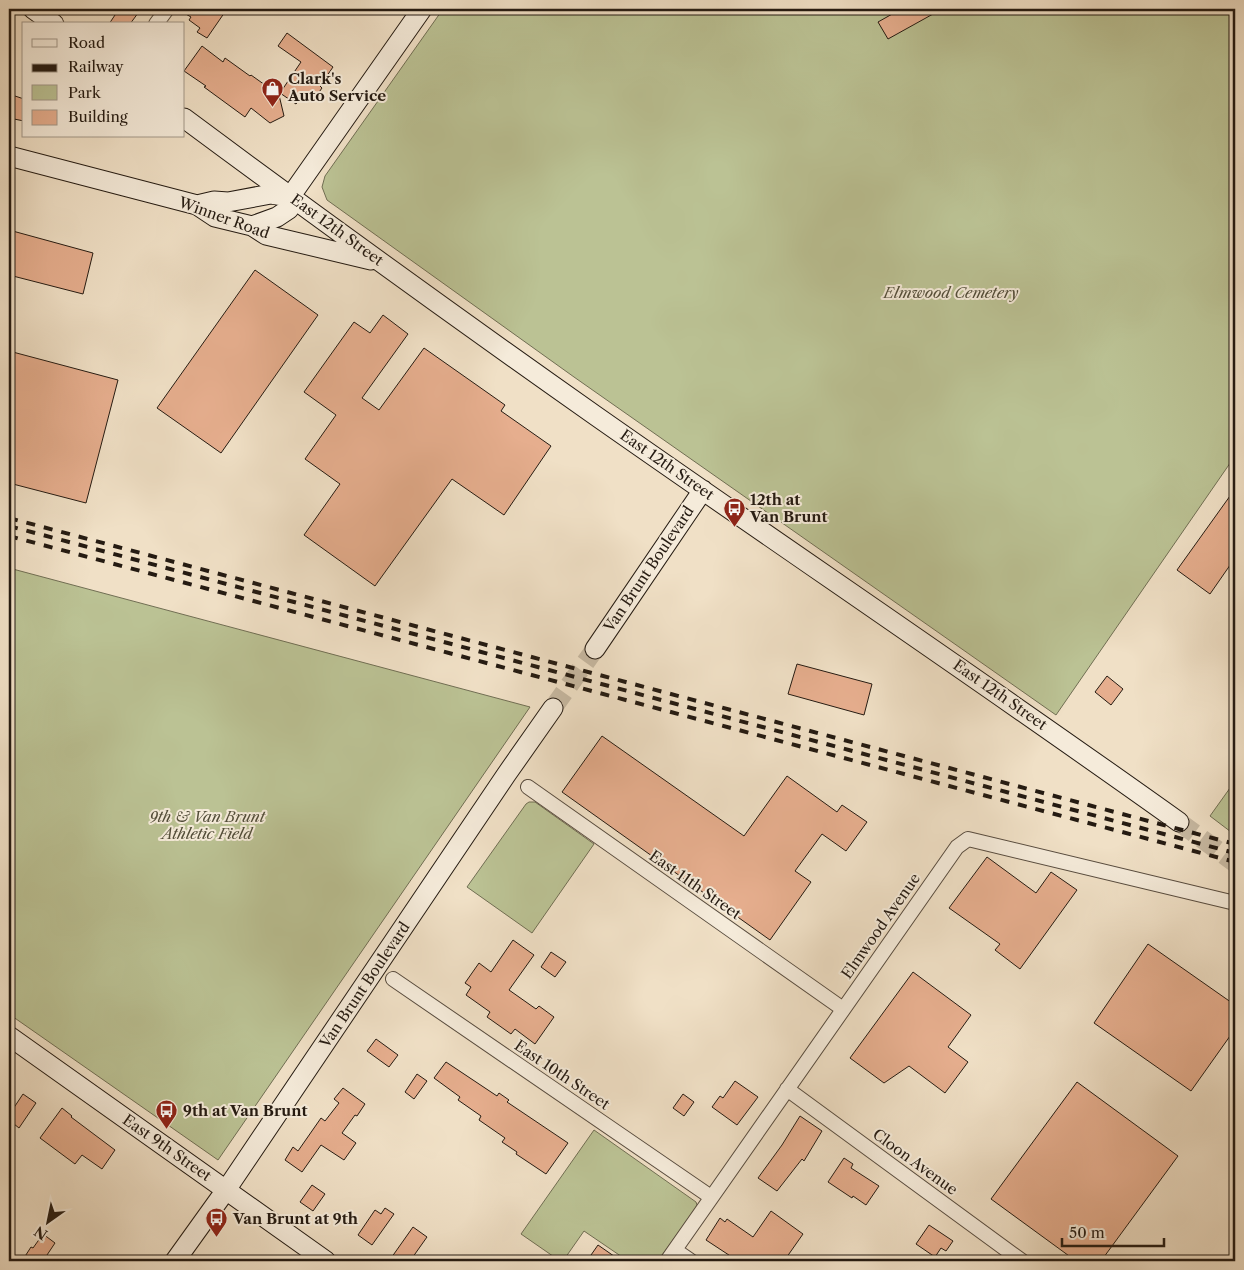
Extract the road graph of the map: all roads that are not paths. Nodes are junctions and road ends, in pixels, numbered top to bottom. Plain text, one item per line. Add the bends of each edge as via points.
1 (33, 9) edge
2 (167, 9) edge
3 (422, 9) edge
4 (51, 22) edge
5 (157, 22) edge
6 (185, 119) edge
7 (9, 156) edge
8 (290, 197) junction
9 (197, 205) junction
10 (252, 226) junction
11 (382, 263) junction
12 (703, 490) junction
13 (595, 648) tunnel mouth
14 (553, 708) tunnel mouth
15 (528, 787) dead end
16 (1179, 822) tunnel mouth
17 (1235, 903) edge
18 (393, 979) dead end
19 (843, 1009) junction
20 (9, 1036) edge
21 (787, 1089) junction
22 (226, 1190) junction
23 (711, 1197) junction
24 (671, 1256) edge
25 (174, 1261) edge
26 (326, 1261) edge
27 (691, 1261) edge
28 (1022, 1261) edge

1 - 4 street
2 - 5 street
3 - 8 street
6 - 8 street, East 12th Street
7 - 9 street, Winner Road
8 - 9 street via 271,194
8 - 10 street via 289,209
8 - 11 street, East 12th Street
9 - 10 street, Winner Road via 214,217
10 - 11 street, Winner Road via 266,235
11 - 12 street, East 12th Street
12 - 13 street, Van Brunt Boulevard
12 - 16 street, East 12th Street
14 - 22 street, Van Brunt Boulevard
15 - 19 street, East 11th Street
17 - 19 street, Elmwood Avenue via 968,839 957,847
18 - 23 street, East 10th Street
19 - 21 street, Elmwood Avenue
20 - 22 street, East 9th Street
21 - 23 street, Elmwood Avenue
21 - 28 street, Cloon Avenue
22 - 25 street, Van Brunt Boulevard
22 - 26 street, East 9th Street
23 - 24 street, Elmwood Avenue
24 - 27 street

